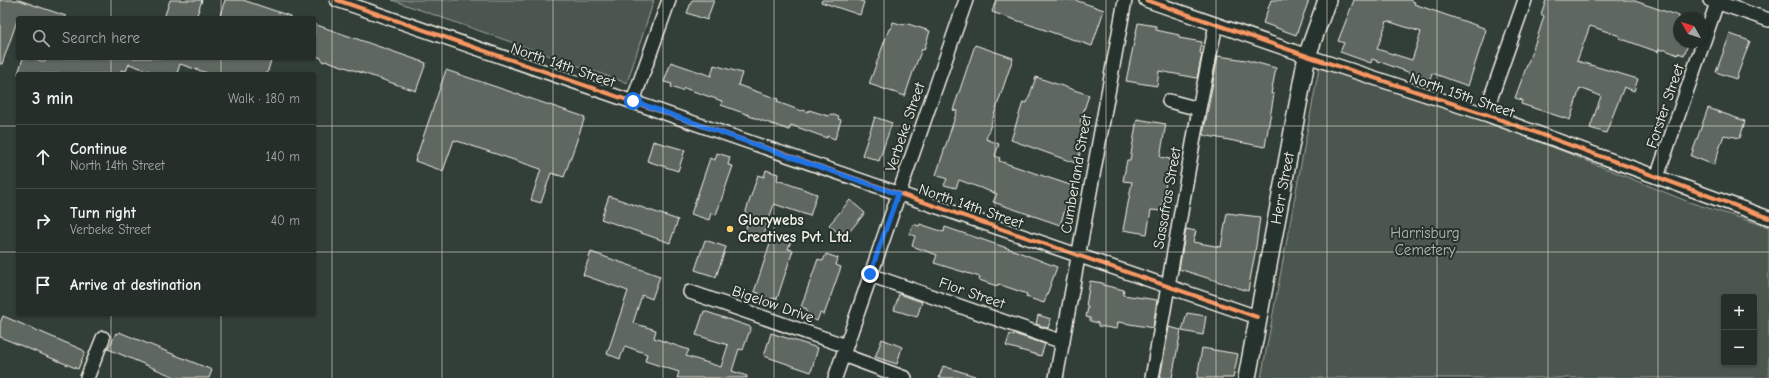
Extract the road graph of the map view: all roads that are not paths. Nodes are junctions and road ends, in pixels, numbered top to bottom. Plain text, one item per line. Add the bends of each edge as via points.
1 (338, 0) edge
2 (669, 0) edge
3 (966, 0) edge
4 (1125, 0) edge
5 (1327, 0) edge
6 (1525, 0) edge
7 (1150, 1) edge
8 (1715, 1) edge
9 (1769, 20) edge
10 (1216, 24) junction
11 (1307, 56) junction
12 (633, 101) junction
13 (1169, 101) dead end
14 (1199, 109) junction
15 (1486, 114) junction
16 (1657, 177) junction
17 (898, 194) junction
18 (1769, 218) edge
19 (1078, 255) junction
20 (870, 274) junction
21 (1167, 286) junction
22 (690, 292) dead end
23 (1257, 317) junction
24 (103, 338) dead end
25 (1063, 342) junction
26 (844, 351) junction
27 (87, 378) edge
28 (834, 378) edge
29 (906, 378) edge
30 (1056, 378) edge
31 (1152, 378) edge
32 (1247, 378) edge

1 - 12 street, North 14th Street
2 - 12 street
3 - 17 street, Verbeke Street
4 - 19 street, Cumberland Street
5 - 11 main road, Herr Street
6 - 15 street
7 - 10 street, North 15th Street
8 - 9 street
8 - 16 street, Forster Street
10 - 11 street, North 15th Street
10 - 14 street, Sassafras Street
11 - 15 street, North 15th Street
11 - 23 main road, Herr Street
12 - 17 street, North 14th Street
13 - 14 street
14 - 21 street, Sassafras Street
15 - 16 street, North 15th Street
16 - 18 street, North 15th Street
17 - 19 street, North 14th Street
17 - 20 street, Verbeke Street
19 - 21 street, North 14th Street
19 - 25 street, Cumberland Street
20 - 25 street, Flor Street
20 - 26 street, Verbeke Street
21 - 23 street, North 14th Street
21 - 31 street, Sassafras Street
22 - 26 street, Bigelow Drive
23 - 32 main road, Herr Street
24 - 27 street
25 - 30 street, Cumberland Street
26 - 28 street, Verbeke Street
26 - 29 street, Bigelow Drive

